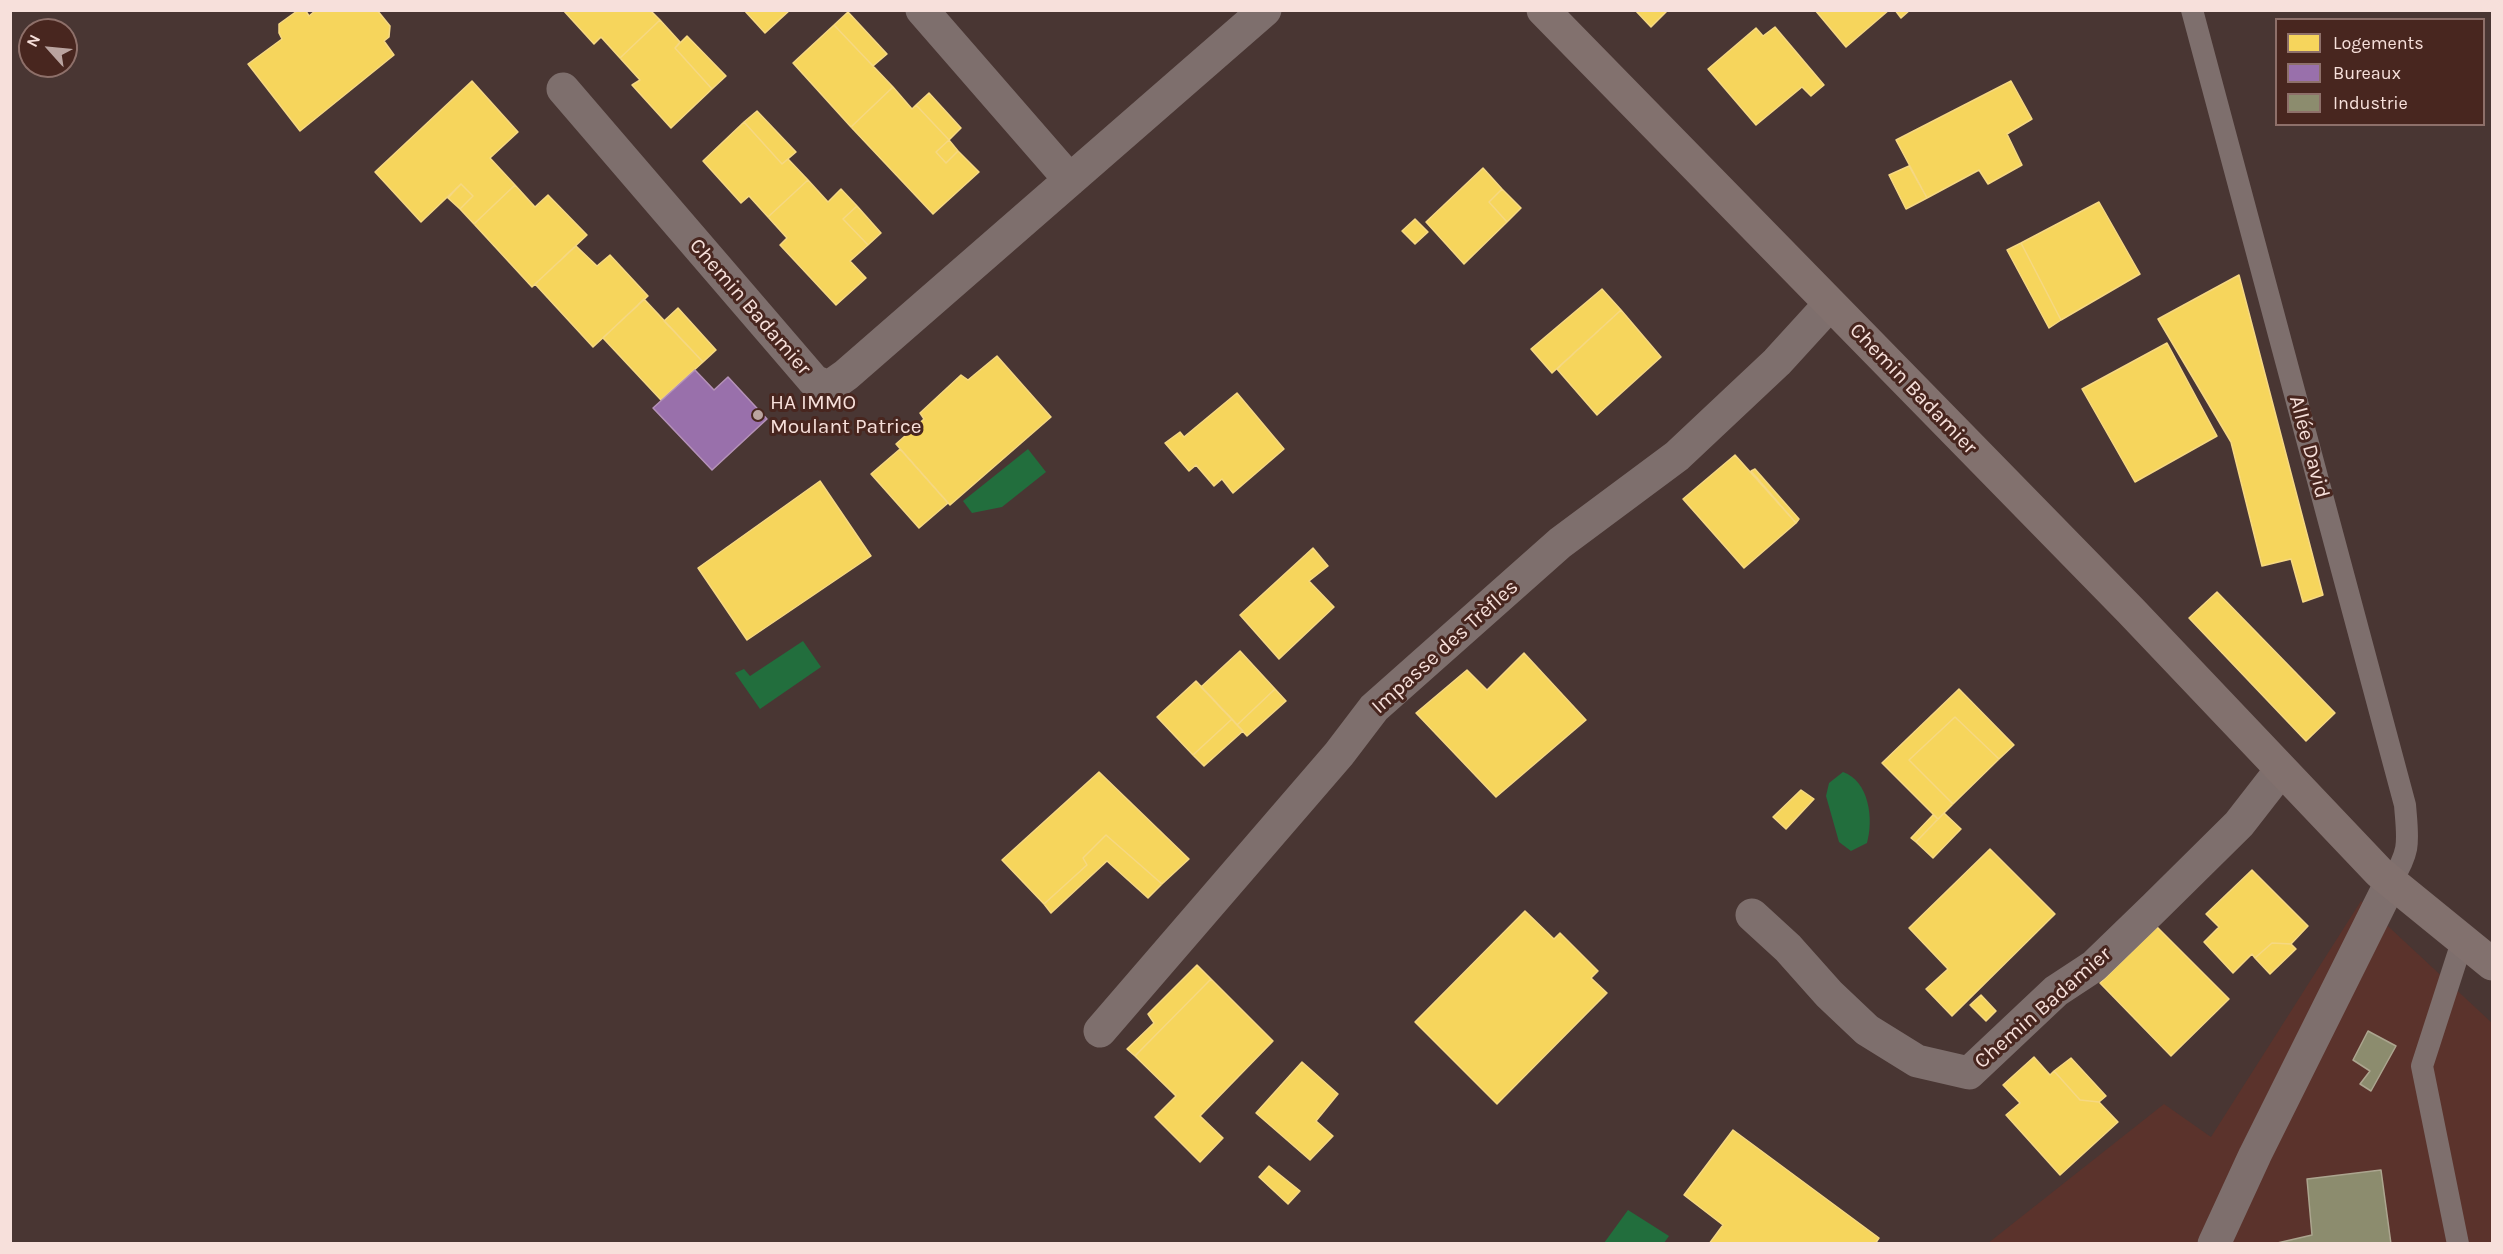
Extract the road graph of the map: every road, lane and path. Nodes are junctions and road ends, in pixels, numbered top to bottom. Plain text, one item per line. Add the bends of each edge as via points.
1 (922, 10) edge
2 (1265, 10) edge
3 (1543, 10) edge
4 (2192, 10) edge
5 (563, 89) dead end
6 (1070, 180) junction
7 (1830, 304) junction
8 (2280, 770) junction
9 (2391, 882) junction
10 (1752, 915) dead end
11 (2463, 939) junction
12 (2493, 964) edge
13 (1100, 1031) dead end
14 (2214, 1244) edge
15 (2458, 1244) edge

1 - 6 street
2 - 6 street, Chemin Badamier
3 - 7 street, Chemin Badamier
4 - 9 lane, Allée David via 2405,805 2406,858
5 - 6 street, Chemin Badamier via 814,381 829,387
7 - 8 street, Chemin Badamier via 2130,610
7 - 13 street, Impasse des Trèfles via 1777,362 1677,456 1560,543 1374,708 1339,754
8 - 9 street, Chemin Badamier
8 - 10 street, Chemin Badamier via 2239,824 2094,966 2056,992 1969,1073 1917,1060 1867,1030
9 - 11 street, Chemin Badamier
9 - 14 street
11 - 12 street, Chemin Badamier
11 - 15 lane via 2422,1066

